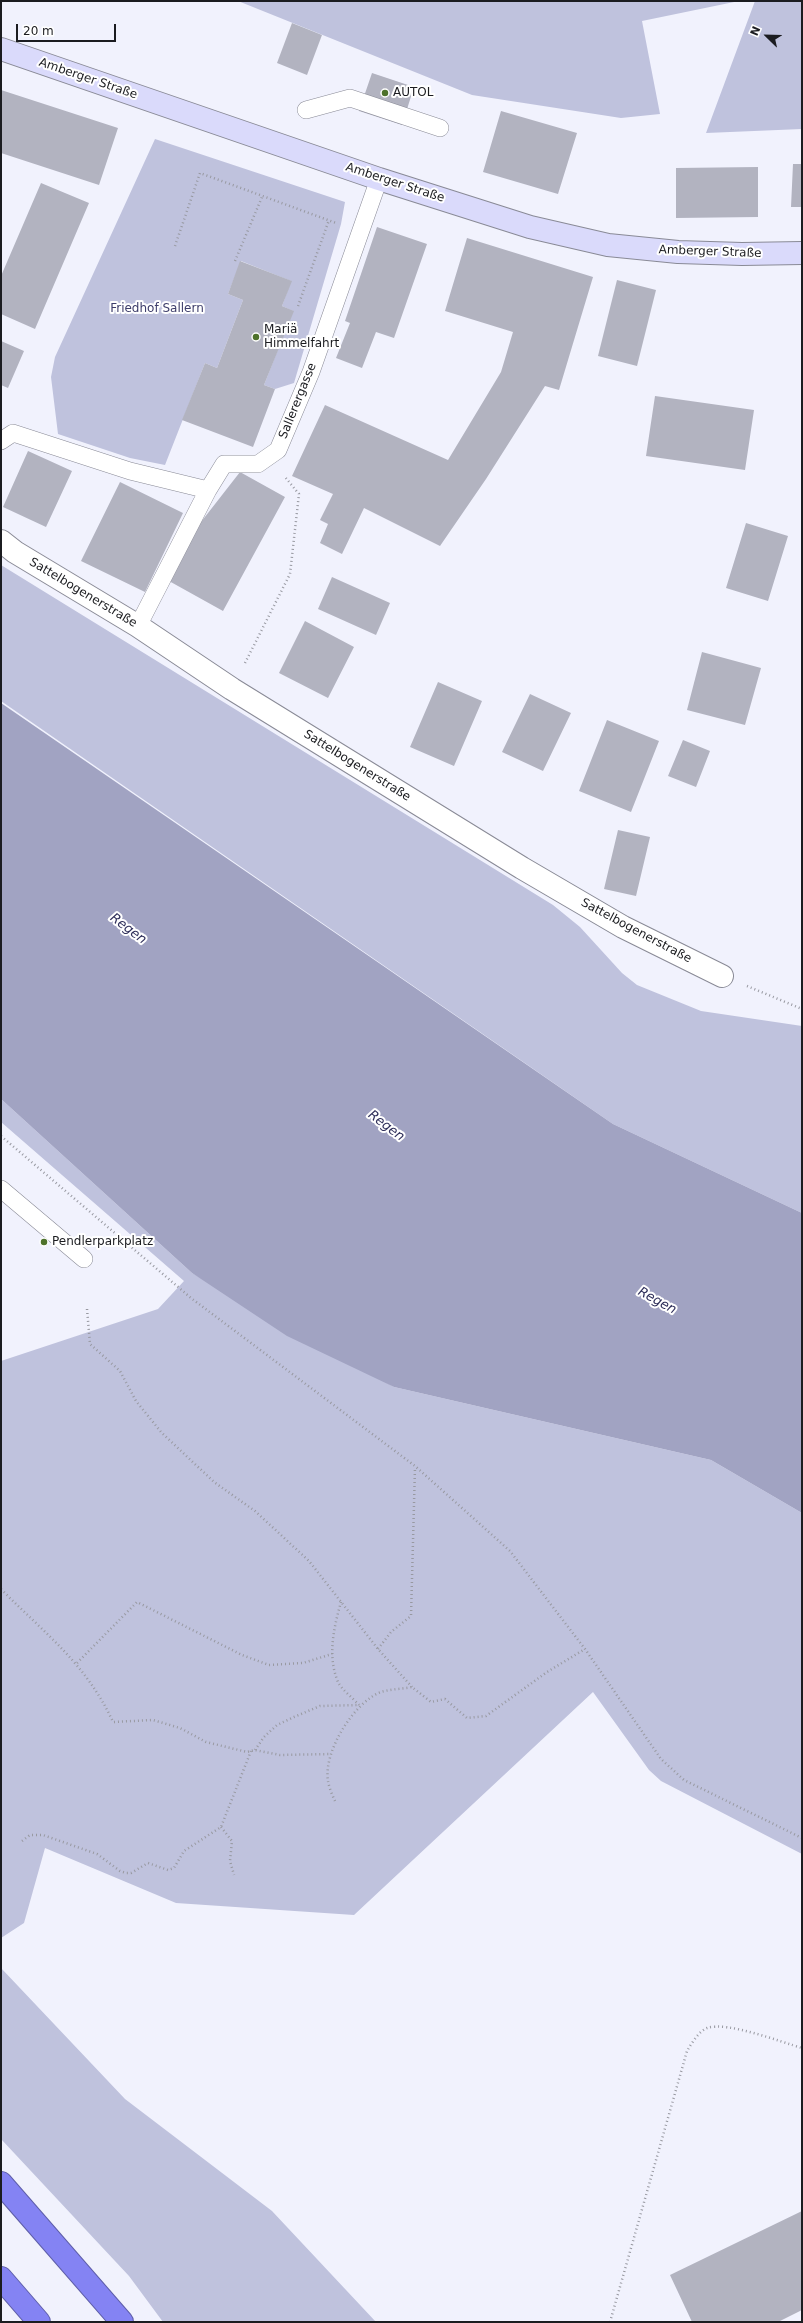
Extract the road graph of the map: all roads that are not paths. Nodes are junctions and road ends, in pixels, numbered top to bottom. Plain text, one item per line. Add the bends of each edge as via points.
1 (1, 49) edge
2 (306, 110) dead end
3 (440, 128) dead end
4 (379, 179) junction
5 (802, 253) edge
6 (1, 441) edge
7 (208, 490) junction
8 (1, 541) edge
9 (138, 626) junction
10 (722, 976) road end
11 (1, 1189) edge
12 (84, 1259) dead end
13 (1, 2184) edge
14 (1, 2278) edge
15 (39, 2322) edge
16 (122, 2322) edge

1 - 4 main road, Amberger Straße
2 - 3 lane via 350,98
4 - 5 main road, Amberger Straße via 530,227 608,245 678,252
4 - 7 lane, Sallerergasse via 310,372 278,450 258,464 224,464
6 - 7 lane via 13,433 130,471
7 - 9 lane, Sallerergasse
8 - 9 street, Sattelbogenerstraße
9 - 10 street, Sattelbogenerstraße via 232,689 522,868 623,927
11 - 12 lane
13 - 16 highway
14 - 15 highway

